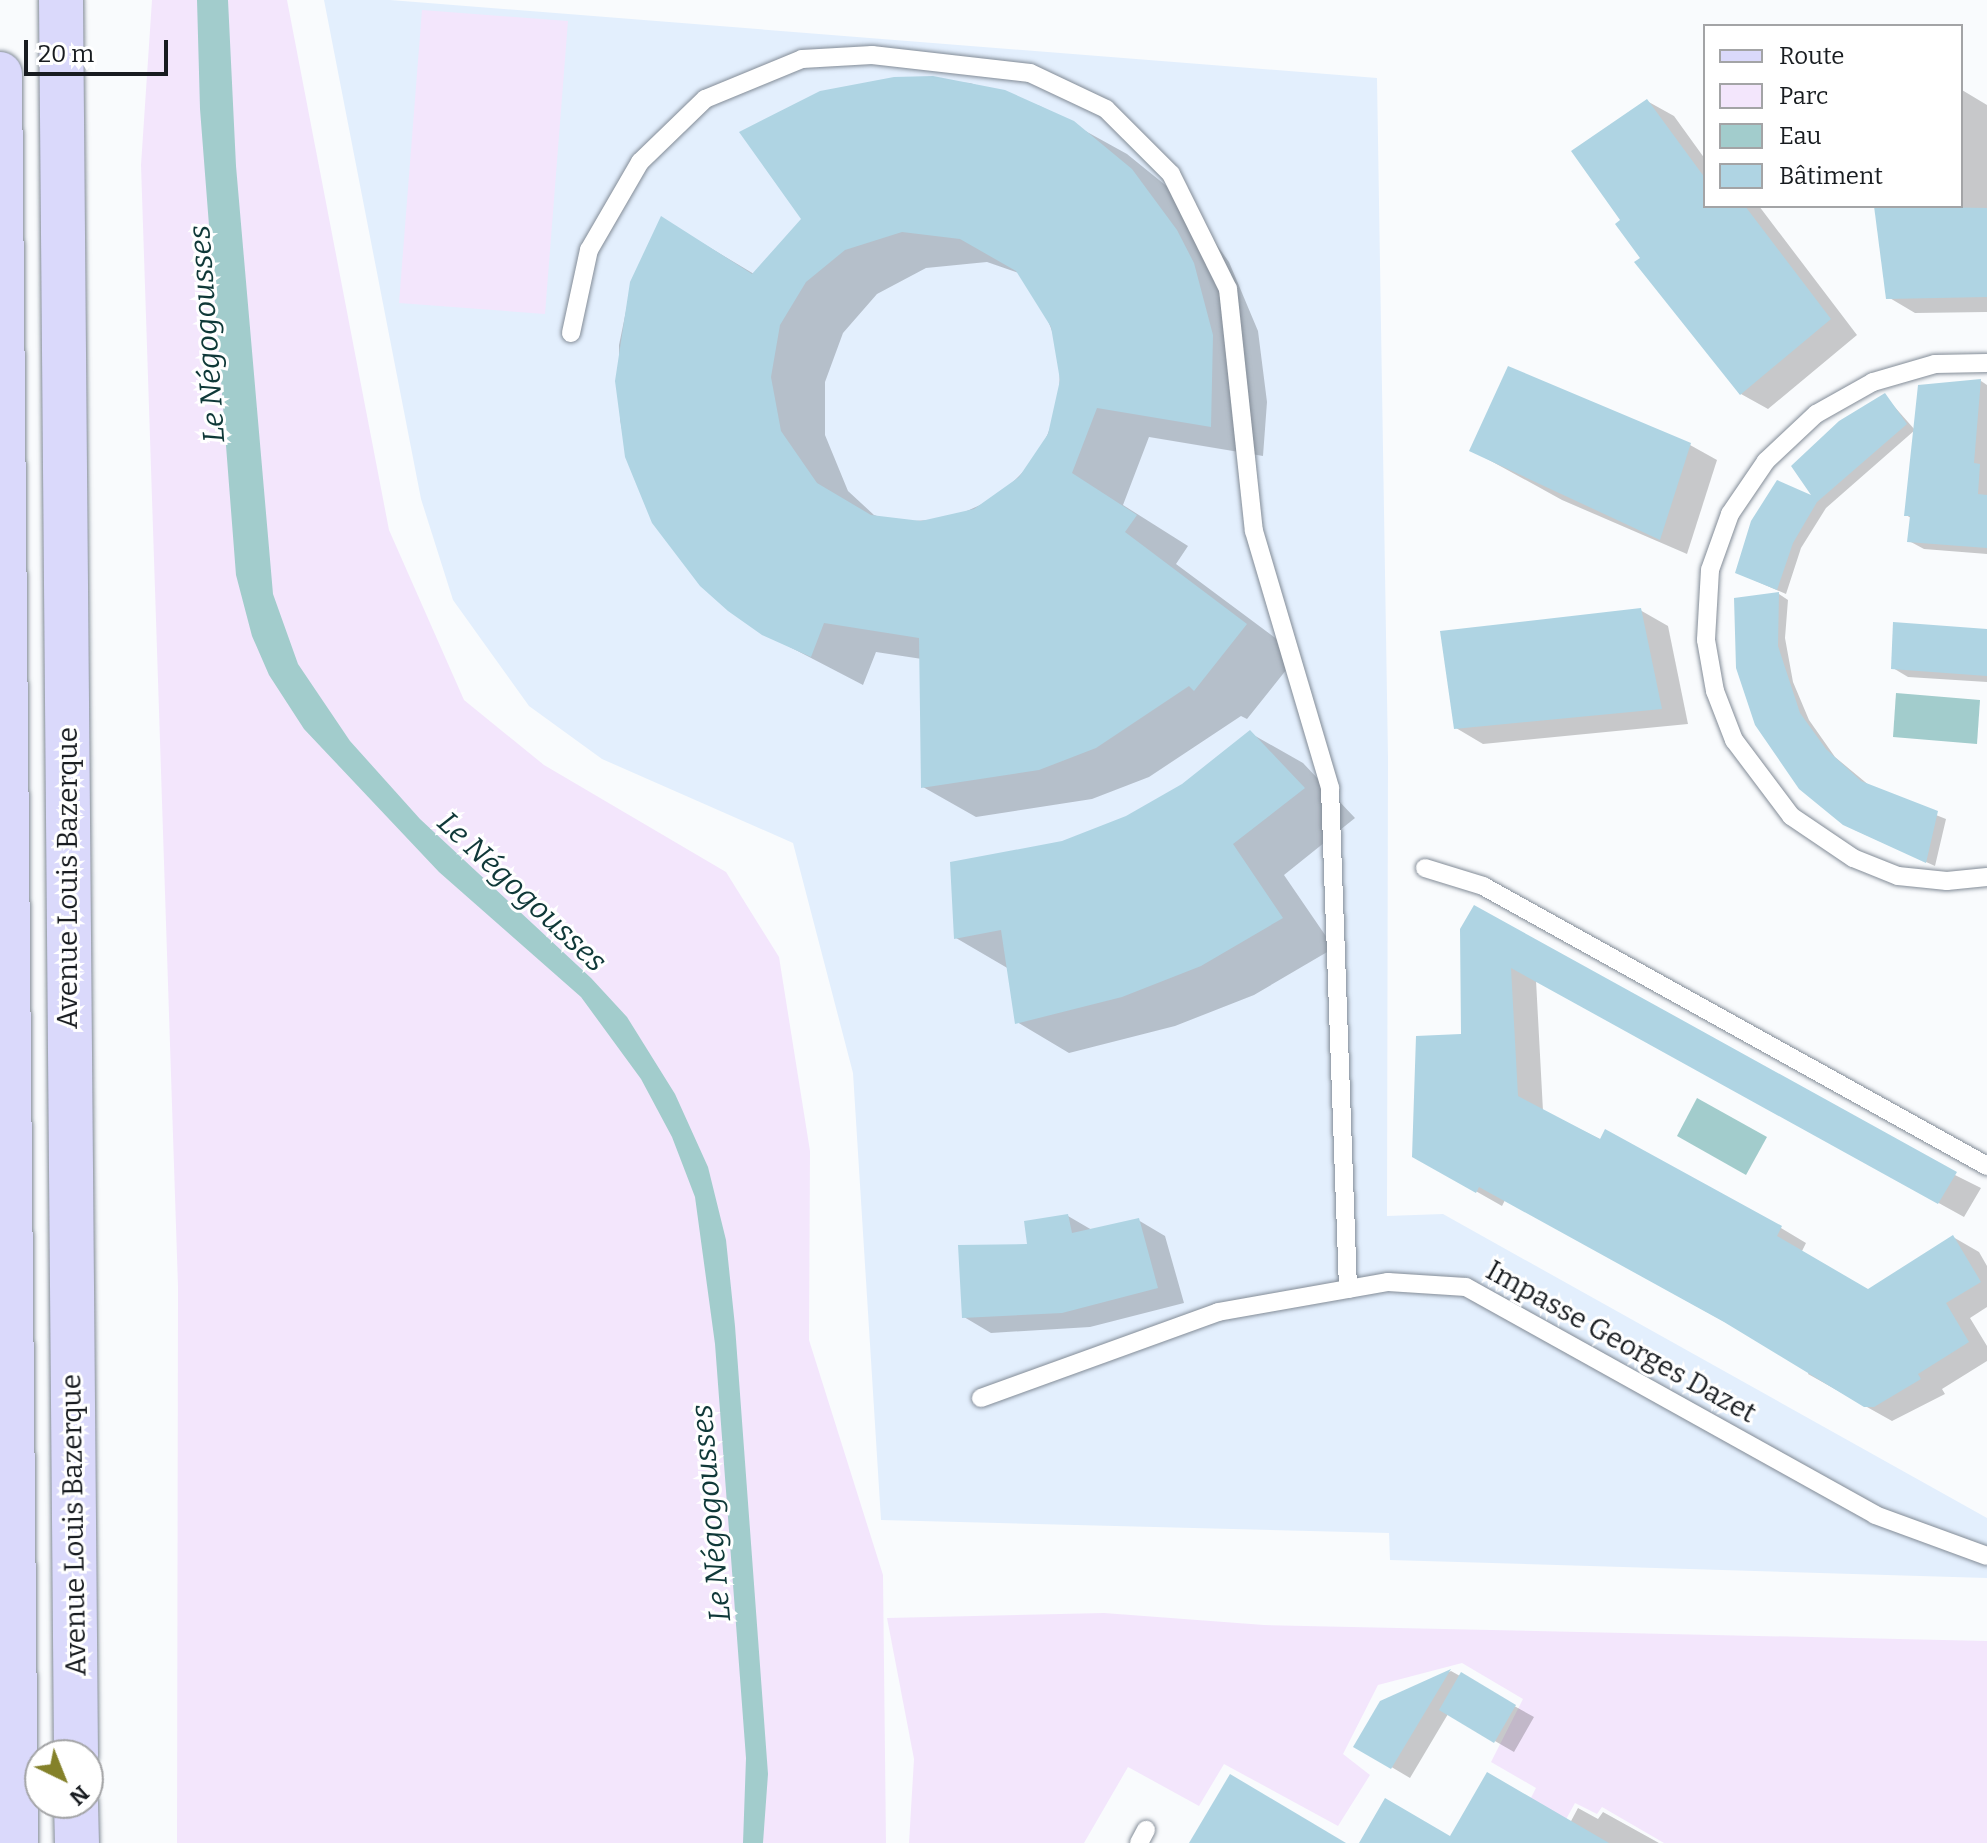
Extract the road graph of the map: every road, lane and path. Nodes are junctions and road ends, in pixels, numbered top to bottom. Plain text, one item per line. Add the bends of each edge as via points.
1 (61, 0) edge
2 (0, 74) edge
3 (571, 333) dead end
4 (1987, 363) edge
5 (1425, 868) dead end
6 (1987, 877) edge
7 (1987, 1166) edge
8 (1348, 1289) junction
9 (981, 1398) dead end
10 (1987, 1556) edge
11 (76, 1739) edge
12 (76, 1819) edge
13 (16, 1843) edge
14 (77, 1843) edge

1 - 11 main road, Avenue Louis Bazerque
2 - 13 main road
3 - 8 lane via 589,250 640,162 705,99 802,59 872,55 1030,73 1106,109 1171,174 1228,289 1254,531 1330,788
4 - 6 lane via 1935,364 1873,382 1816,414 1766,461 1730,514 1710,570 1706,640 1715,691 1734,740 1791,816 1853,858 1898,876 1947,881
5 - 7 lane via 1483,886
8 - 9 lane, Impasse Georges Dazet via 1218,1312
8 - 10 lane, Impasse Georges Dazet via 1388,1282 1466,1287 1875,1515
12 - 14 main road

